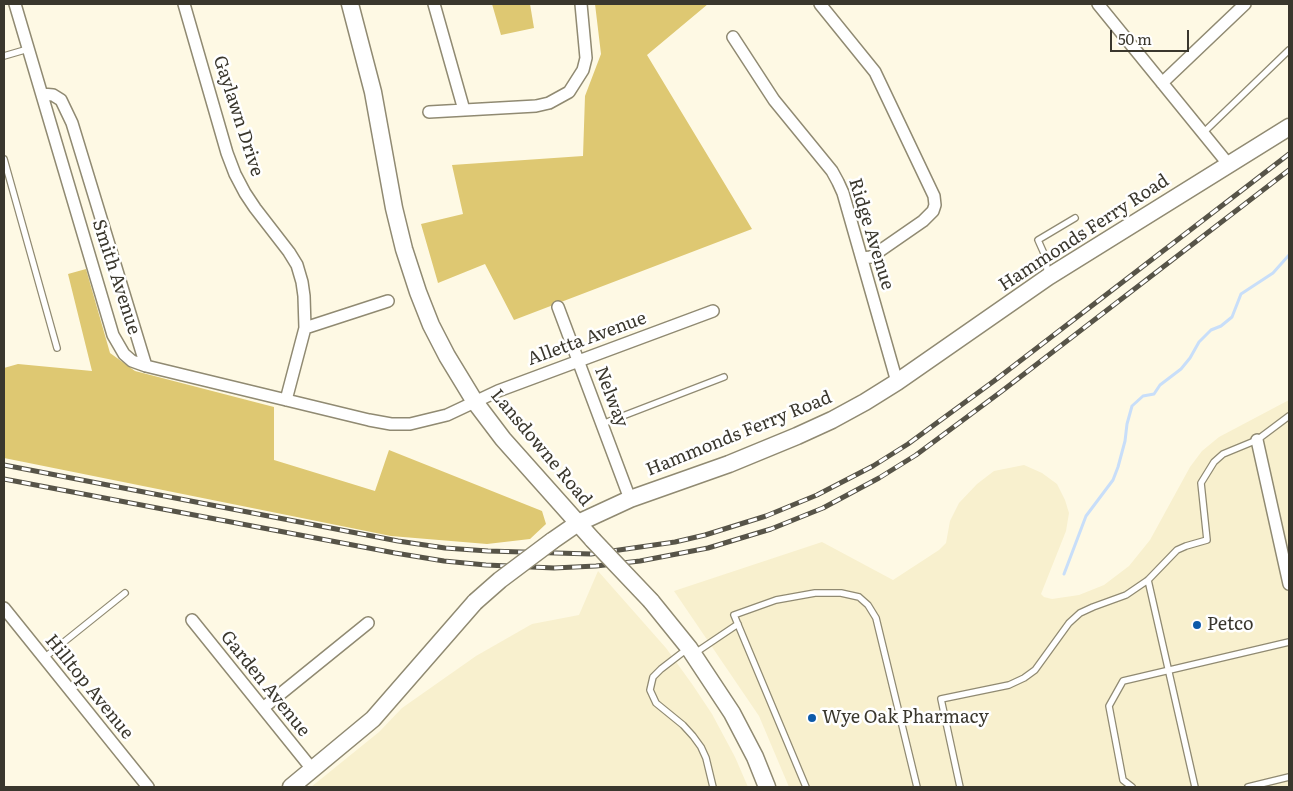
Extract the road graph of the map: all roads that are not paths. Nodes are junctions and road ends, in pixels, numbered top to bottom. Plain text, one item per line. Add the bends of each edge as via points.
1 (16, 4) edge
2 (184, 4) edge
3 (350, 4) edge
4 (434, 4) edge
5 (581, 4) edge
6 (820, 4) edge
7 (1098, 4) edge
8 (1245, 4) edge
9 (733, 37) dead end
10 (29, 49) junction
11 (1289, 50) edge
12 (4, 56) edge
13 (1162, 83) junction
14 (42, 94) junction
15 (464, 110) junction
16 (429, 112) dead end
17 (1289, 127) edge
18 (1202, 133) junction
19 (4, 159) edge
20 (1229, 165) junction
21 (1075, 218) dead end
22 (862, 258) junction
23 (1050, 275) junction
24 (388, 301) dead end
25 (558, 307) dead end
26 (713, 311) dead end
27 (305, 328) junction
28 (57, 348) dead end
29 (578, 360) junction
30 (146, 366) junction
31 (724, 377) dead end
32 (897, 382) junction
33 (286, 400) junction
34 (475, 402) junction
35 (1289, 416) edge
36 (602, 424) junction
37 (1257, 440) junction
38 (630, 499) junction
39 (578, 523) junction
40 (1148, 580) junction
41 (1289, 584) edge
42 (125, 593) dead end
43 (4, 608) edge
44 (192, 620) dead end
45 (368, 623) dead end
46 (738, 624) junction
47 (1289, 642) edge
48 (691, 651) junction
49 (44, 658) junction
50 (1169, 670) junction
51 (263, 708) junction
52 (312, 769) junction
53 (1289, 777) edge
54 (148, 787) edge
55 (291, 787) edge
56 (712, 787) edge
57 (767, 787) edge
58 (806, 787) edge
59 (917, 787) edge
60 (960, 787) edge
61 (1132, 787) edge
62 (1196, 787) edge
63 (1248, 787) edge

1 - 10 street, Smith Avenue
2 - 27 street, Gaylawn Drive via 235,174 255,208 297,265 304,296
3 - 34 street, Lansdowne Road via 373,92 404,249 431,325
4 - 15 street
5 - 15 street via 586,58 583,70 569,92 536,106
6 - 22 street via 875,72 934,196 933,211 923,222 871,256
7 - 13 street
8 - 13 street
9 - 22 street, Ridge Avenue via 774,100 838,182
10 - 12 lane
10 - 14 street, Smith Avenue
11 - 18 lane
13 - 18 street
14 - 30 street, Smith Avenue via 113,335 124,354
14 - 30 street via 61,100 72,123
15 - 16 street
17 - 20 street, Hammonds Ferry Road
18 - 20 street
19 - 28 lane
20 - 23 street, Hammonds Ferry Road
21 - 23 lane via 1038,240
22 - 32 street, Ridge Avenue
23 - 32 street, Hammonds Ferry Road
24 - 27 street
25 - 29 street, Nelway
26 - 29 street, Alletta Avenue
27 - 33 street, Gaylawn Drive
29 - 34 street, Alletta Avenue
29 - 36 street, Nelway
30 - 33 street, Smith Avenue
31 - 36 lane
32 - 38 street, Hammonds Ferry Road via 840,416 797,436
33 - 34 street, Smith Avenue via 391,424 429,421
34 - 39 street, Lansdowne Road via 509,446
35 - 37 lane
36 - 38 street, Nelway
37 - 40 lane via 1223,454 1200,483 1207,540 1177,550
37 - 41 street
38 - 39 street, Hammonds Ferry Road
39 - 48 street, Lansdowne Road, bridge via 651,601
39 - 52 street, Hammonds Ferry Road, bridge via 474,602 373,719
40 - 50 lane
40 - 60 lane via 1126,595 1080,613 1035,670 1024,678 1009,685 941,699
42 - 49 lane
43 - 49 street, Hilltop Avenue
44 - 51 street, Garden Avenue
45 - 51 street
46 - 48 lane
46 - 58 lane
46 - 59 lane via 734,615 776,600 815,593 859,597 868,605 876,618
47 - 50 lane
48 - 56 lane via 661,669 653,677 650,690 656,703 683,724 701,746
48 - 57 street, Lansdowne Road via 732,713
49 - 54 street, Hilltop Avenue
50 - 61 lane via 1123,681 1109,706 1123,780
50 - 62 lane
51 - 52 street, Garden Avenue
52 - 55 street, Hammonds Ferry Road
53 - 63 lane

